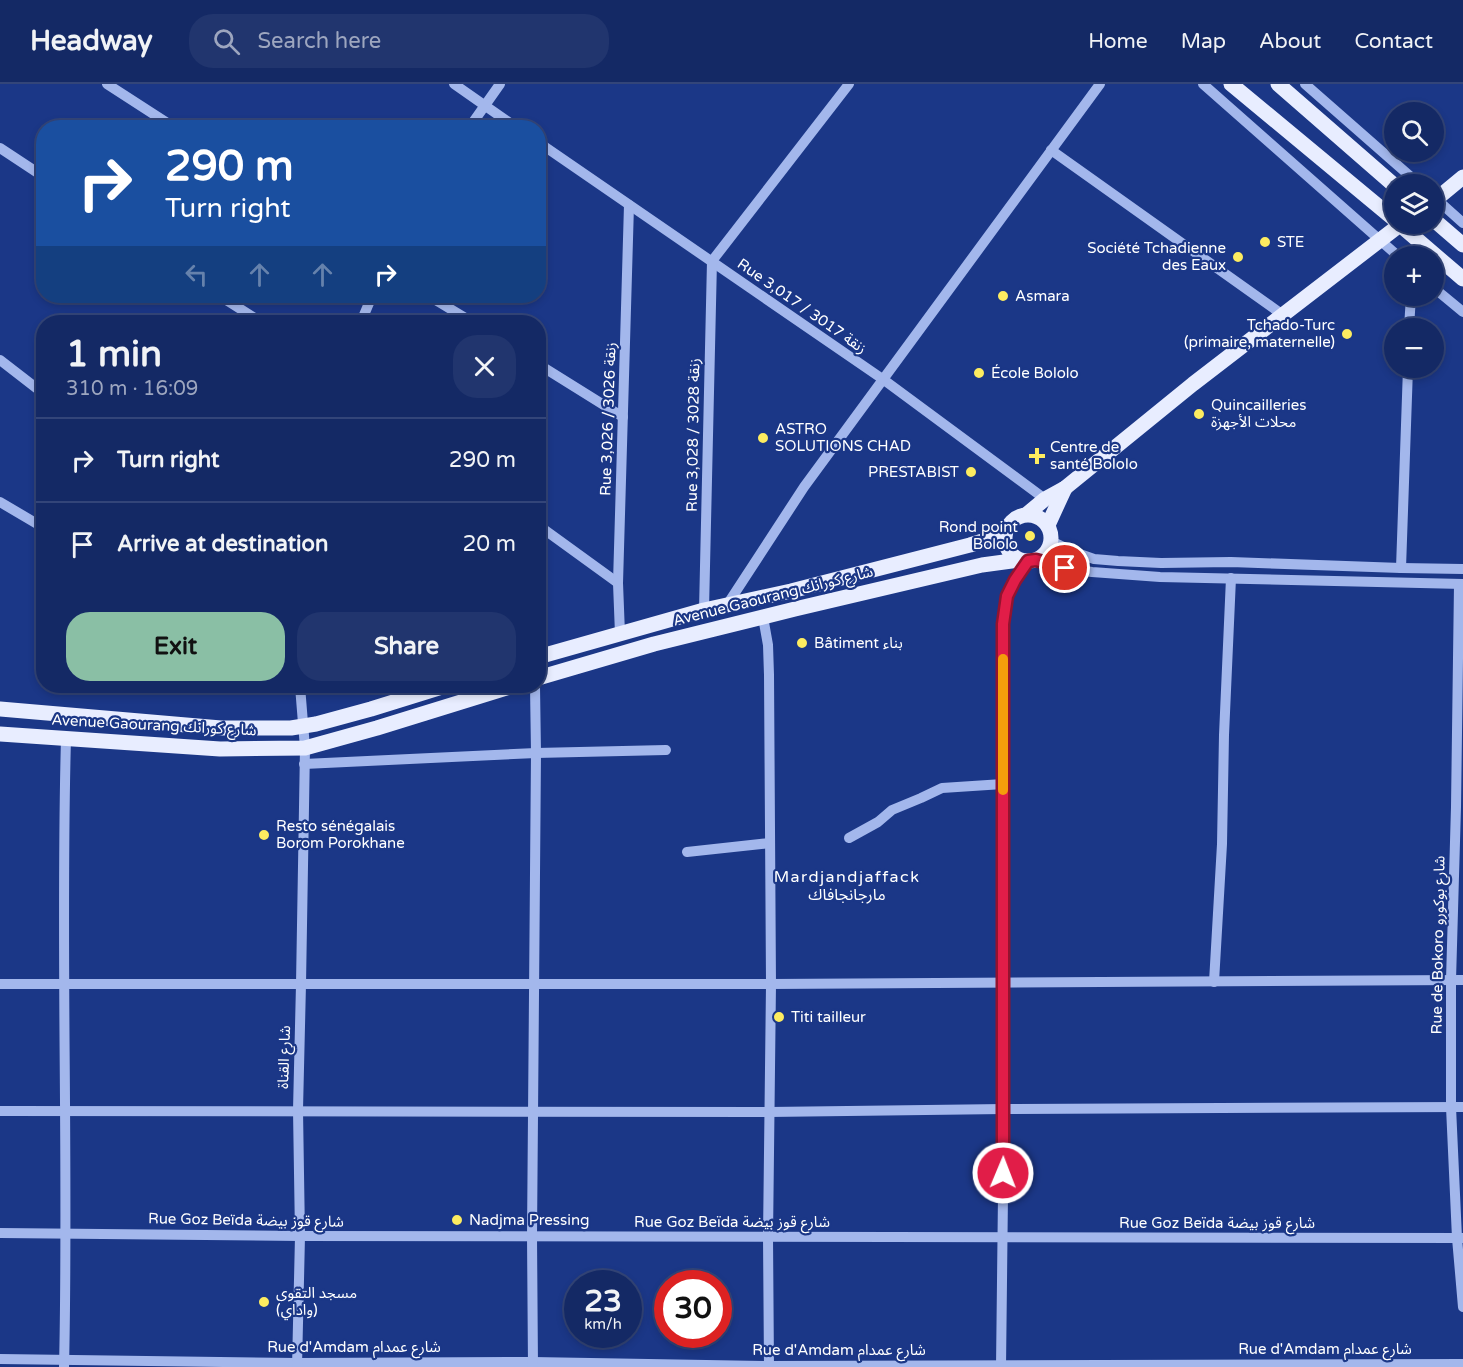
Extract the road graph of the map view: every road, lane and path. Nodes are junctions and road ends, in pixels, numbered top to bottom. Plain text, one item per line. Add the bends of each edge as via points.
1 (106, 84) edge
2 (454, 84) edge
3 (500, 84) edge
4 (849, 84) edge
5 (1100, 84) edge
6 (1203, 84) edge
7 (1231, 84) edge
8 (1278, 84) edge
9 (1305, 84) edge
10 (484, 105) junction
11 (162, 120) edge
12 (474, 120) edge
13 (506, 120) edge
14 (0, 148) edge
15 (546, 148) edge
16 (1052, 150) junction
17 (36, 172) edge
18 (1408, 174) edge
19 (1384, 176) edge
20 (1463, 177) edge
21 (1444, 192) edge
22 (629, 205) junction
23 (1444, 207) edge
24 (1384, 211) edge
25 (1463, 223) edge
26 (1444, 229) edge
27 (1388, 234) edge
28 (1411, 234) edge
29 (1380, 240) junction
30 (1463, 245) edge
31 (1387, 246) edge
32 (712, 261) junction
33 (1463, 279) edge
34 (1444, 296) edge
35 (231, 303) edge
36 (441, 303) edge
37 (1463, 312) edge
38 (250, 315) edge
39 (460, 315) edge
40 (1283, 315) junction
41 (0, 360) edge
42 (546, 369) edge
43 (1408, 378) edge
44 (884, 380) junction
45 (36, 388) edge
46 (623, 417) junction
47 (1065, 489) junction
48 (1045, 500) junction
49 (0, 502) edge
50 (1027, 514) junction
51 (36, 523) edge
52 (1048, 525) junction
53 (546, 531) edge
54 (1005, 534) junction
55 (1051, 541) junction
56 (1028, 560) junction
57 (1401, 568) junction
58 (1463, 569) edge
59 (1231, 578) junction
60 (618, 583) junction
61 (1461, 584) edge
62 (728, 605) junction
63 (704, 610) junction
64 (763, 617) junction
65 (620, 634) junction
66 (546, 655) edge
67 (546, 676) edge
68 (301, 693) edge
69 (423, 693) edge
70 (490, 693) edge
71 (535, 693) edge
72 (0, 709) edge
73 (304, 726) junction
74 (0, 734) edge
75 (66, 739) junction
76 (305, 748) junction
77 (666, 750) dead end
78 (536, 753) junction
79 (304, 764) junction
80 (1003, 784) junction
81 (1459, 807) edge
82 (849, 838) dead end
83 (770, 843) junction
84 (687, 852) dead end
85 (1451, 980) junction
86 (1463, 980) edge
87 (1214, 982) junction
88 (535, 983) junction
89 (1003, 983) junction
90 (0, 984) edge
91 (64, 984) junction
92 (302, 984) junction
93 (771, 984) junction
94 (1451, 1107) junction
95 (1463, 1107) edge
96 (1004, 1109) junction
97 (66, 1110) junction
98 (298, 1110) junction
99 (0, 1111) edge
100 (534, 1111) junction
101 (770, 1112) junction
102 (0, 1233) edge
103 (66, 1233) junction
104 (300, 1236) junction
105 (532, 1236) junction
106 (768, 1237) junction
107 (1002, 1238) junction
108 (1460, 1238) edge
109 (1463, 1307) edge
110 (0, 1359) edge
111 (64, 1363) edge
112 (1463, 1364) edge
113 (297, 1365) edge
114 (533, 1365) edge
115 (769, 1366) edge
116 (1001, 1366) edge

1 - 11 street
2 - 10 street
3 - 10 street
4 - 32 street
5 - 16 street
6 - 29 street
7 - 24 main road
8 - 19 main road
9 - 18 street
10 - 12 street
10 - 13 street
14 - 17 street
15 - 22 street, Rue 3,017 / زنقة 3017
16 - 40 street
16 - 44 street
20 - 21 main road
22 - 32 street, Rue 3,017 / زنقة 3017
22 - 46 street, Rue 3,026 / زنقة 3026
23 - 25 street
26 - 30 main road
27 - 29 main road
28 - 33 main road
29 - 31 street
29 - 40 main road
32 - 44 street, Rue 3,017 / زنقة 3017
32 - 63 street, Rue 3,028 / زنقة 3028
34 - 37 street
35 - 38 street
36 - 39 street
40 - 47 main road
41 - 45 street
42 - 46 street
43 - 57 street
44 - 48 street, Rue 3,017 / زنقة 3017
44 - 62 street via 804,487
46 - 60 street, Rue 3,026 / زنقة 3026
47 - 48 main road
47 - 52 main road
48 - 50 main road
49 - 51 street
50 - 52 main road
50 - 54 main road via 1012,520
52 - 55 main road
53 - 60 street
54 - 56 main road via 1013,556
54 - 62 main road, Avenue Gaourang شارع كورانك
55 - 56 main road via 1043,556
55 - 57 street via 1094,559 1118,561
56 - 59 street via 1116,575
56 - 64 main road, Avenue Gaourang شارع كورانك via 982,565
56 - 80 street via 1007,596 1003,624
57 - 58 street
59 - 61 street
59 - 87 street
60 - 65 street, Rue 3,026 / زنقة 3026
61 - 81 street, Rue de Bokoro شارع بوكورو
62 - 63 main road, Avenue Gaourang شارع كورانك
63 - 65 main road, Avenue Gaourang شارع كورانك
64 - 67 main road, Avenue Gaourang شارع كورانك
64 - 83 street via 769,675
65 - 66 main road, Avenue Gaourang شارع كورانك
68 - 73 street, شارع القناة
69 - 73 main road, Avenue Gaourang شارع كورانك
70 - 76 main road, Avenue Gaourang شارع كورانك
71 - 78 street
72 - 73 main road, Avenue Gaourang شارع كورانك via 221,728
73 - 76 street, شارع القناة
74 - 75 main road, Avenue Gaourang شارع كورانك
75 - 76 main road, Avenue Gaourang شارع كورانك via 220,749
75 - 91 street
76 - 79 street, شارع القناة
77 - 78 street
78 - 79 street
78 - 88 street
79 - 92 street, شارع القناة
80 - 82 street via 942,788 892,810
80 - 89 street
81 - 85 street, Rue de Bokoro شارع بوكورو
83 - 84 street
83 - 93 street
85 - 86 street
85 - 87 street
85 - 94 street, Rue de Bokoro شارع بوكورو
87 - 89 street
88 - 92 street
88 - 93 street
88 - 100 street
89 - 93 street
89 - 96 street
90 - 91 street
91 - 92 street
91 - 97 street
92 - 98 street, شارع القناة
93 - 101 street
94 - 95 street
94 - 96 street
94 - 108 street, Rue de Bokoro شارع بوكورو
96 - 101 street
96 - 107 street
97 - 98 street
97 - 99 street
97 - 103 street
98 - 100 street
98 - 104 street, شارع القناة
100 - 101 street
100 - 105 street
101 - 106 street
102 - 103 street, Rue Goz Beïda شارع قوز بيضة
103 - 104 street, Rue Goz Beïda شارع قوز بيضة
103 - 111 street
104 - 105 street, Rue Goz Beïda شارع قوز بيضة
104 - 113 street, شارع القناة
105 - 106 street, Rue Goz Beïda شارع قوز بيضة
105 - 114 street
106 - 107 street, Rue Goz Beïda شارع قوز بيضة
106 - 115 street
107 - 108 street, Rue Goz Beïda شارع قوز بيضة
107 - 116 street
108 - 109 street, Rue de Bokoro شارع بوكورو
110 - 111 street, Rue d'Amdam شارع عمدام
111 - 113 street, Rue d'Amdam شارع عمدام
112 - 116 street, Rue d'Amdam شارع عمدام
113 - 114 street, Rue d'Amdam شارع عمدام
114 - 115 street, Rue d'Amdam شارع عمدام
115 - 116 street, Rue d'Amdam شارع عمدام

